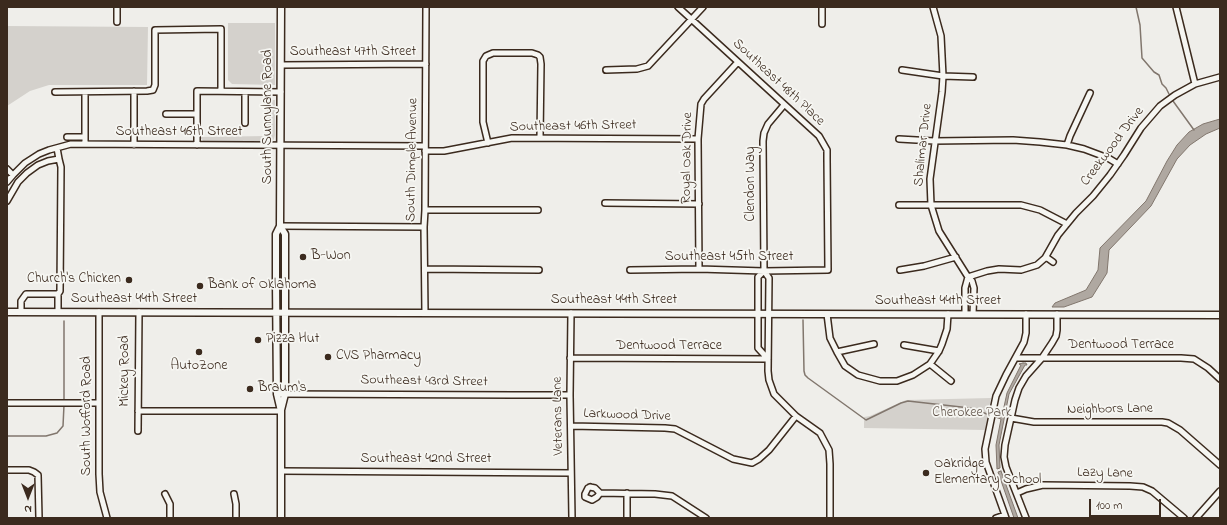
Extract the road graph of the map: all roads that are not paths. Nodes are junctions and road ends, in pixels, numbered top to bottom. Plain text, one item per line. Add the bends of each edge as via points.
1 (117, 7) edge
2 (281, 7) edge
3 (426, 7) edge
4 (678, 7) edge
5 (703, 7) edge
6 (822, 7) edge
7 (933, 7) edge
8 (1176, 7) edge
9 (692, 19) junction
10 (117, 22) dead end
11 (822, 24) dead end
12 (738, 62) junction
13 (426, 64) junction
14 (280, 65) junction
15 (606, 70) dead end
16 (902, 70) dead end
17 (943, 76) junction
18 (972, 77) dead end
19 (1220, 77) edge
20 (1195, 84) junction
21 (134, 91) junction
22 (221, 91) junction
23 (55, 92) dead end
24 (85, 92) junction
25 (245, 92) junction
26 (280, 92) junction
27 (1090, 93) dead end
28 (784, 104) junction
29 (166, 114) dead end
30 (197, 114) junction
31 (245, 123) dead end
32 (67, 136) dead end
33 (85, 136) junction
34 (540, 138) junction
35 (698, 138) junction
36 (899, 139) dead end
37 (934, 141) junction
38 (488, 143) junction
39 (85, 144) junction
40 (134, 144) junction
41 (197, 145) junction
42 (1067, 145) junction
43 (281, 146) junction
44 (57, 148) junction
45 (425, 149) junction
46 (59, 159) junction
47 (1118, 164) junction
48 (7, 169) edge
49 (13, 175) junction
50 (7, 182) edge
51 (7, 201) edge
52 (605, 204) dead end
53 (699, 204) junction
54 (899, 205) dead end
55 (932, 205) junction
56 (425, 210) junction
57 (538, 210) dead end
58 (1067, 224) junction
59 (280, 226) junction
60 (424, 227) junction
61 (956, 257) junction
62 (1046, 257) junction
63 (1053, 262) dead end
64 (425, 269) junction
65 (699, 269) junction
66 (538, 270) dead end
67 (630, 270) dead end
68 (828, 270) joint
69 (900, 270) dead end
70 (764, 271) junction
71 (968, 277) junction
72 (58, 294) junction
73 (7, 312) edge
74 (21, 312) junction
75 (58, 312) junction
76 (99, 312) junction
77 (139, 312) junction
78 (276, 312) junction
79 (285, 312) junction
80 (425, 313) junction
81 (571, 313) junction
82 (759, 313) junction
83 (769, 314) junction
84 (827, 314) junction
85 (948, 314) junction
86 (965, 314) junction
87 (974, 314) junction
88 (1026, 314) junction
89 (1057, 314) junction
90 (1220, 314) edge
91 (759, 337) junction
92 (769, 337) junction
93 (874, 344) dead end
94 (904, 344) dead end
95 (836, 352) junction
96 (939, 352) junction
97 (570, 358) junction
98 (1016, 358) junction
99 (1042, 358) junction
100 (768, 360) junction
101 (930, 364) junction
102 (1220, 379) edge
103 (951, 381) dead end
104 (277, 394) junction
105 (285, 394) junction
106 (570, 395) junction
107 (7, 402) edge
108 (99, 403) junction
109 (138, 411) junction
110 (281, 411) junction
111 (796, 416) junction
112 (1011, 418) junction
113 (571, 426) junction
114 (138, 431) dead end
115 (1220, 465) edge
116 (7, 470) edge
117 (281, 471) junction
118 (571, 473) junction
119 (1220, 491) edge
120 (600, 493) dead end
121 (627, 493) junction
122 (1017, 493) junction
123 (165, 494) dead end
124 (234, 494) dead end
125 (1006, 516) edge
126 (39, 518) edge
127 (107, 518) edge
128 (170, 518) edge
129 (236, 518) edge
130 (281, 518) edge
131 (572, 518) edge
132 (627, 518) edge
133 (706, 518) edge
134 (830, 518) edge
135 (996, 518) edge
136 (1026, 518) edge
137 (1184, 518) edge
138 (1196, 518) edge

1 - 10 street
2 - 14 main road, South Sunnylane Road
3 - 13 street, South Dimple Avenue
4 - 9 street, Southeast 48th Place
5 - 9 street
6 - 11 street
7 - 17 street, Shalimar Drive via 941,36
8 - 20 street
9 - 12 street, Southeast 48th Place
9 - 15 street via 648,66
12 - 28 street, Southeast 48th Place
12 - 35 street, Royal Oak Drive via 704,98 701,104
13 - 14 street, Southeast 47th Street
13 - 45 street, South Dimple Avenue
14 - 26 main road, South Sunnylane Road
16 - 17 street
17 - 18 street
17 - 37 street, Shalimar Drive
19 - 20 street, Creekwood Drive
20 - 47 street, Creekwood Drive via 1166,101 1154,113
21 - 22 street via 151,91 155,88 155,30 214,29 221,29
21 - 24 street
21 - 40 street
22 - 25 street
22 - 30 street via 197,91
23 - 24 street
24 - 33 street
25 - 26 street
25 - 31 street
26 - 43 main road, South Sunnylane Road
27 - 42 street
28 - 68 street, Southeast 48th Place via 819,136 827,150
28 - 70 street, Clendon Way via 764,133
29 - 30 street
30 - 41 street
32 - 33 street
33 - 39 street
34 - 35 street, Southeast 46th Street
34 - 38 street, Southeast 46th Street via 512,138
34 - 38 street via 540,58 532,53 494,53 486,56 483,61 484,122
35 - 53 street, Royal Oak Drive
36 - 37 street
37 - 42 street via 1013,140
37 - 55 street, Shalimar Drive via 930,179
38 - 45 street, Southeast 46th Street via 444,151
39 - 40 street, Southeast 46th Street
39 - 44 street, Southeast 46th Street
40 - 41 street, Southeast 46th Street
41 - 43 street, Southeast 46th Street
42 - 47 street via 1084,149
43 - 45 street, Southeast 46th Street
43 - 59 main road, South Sunnylane Road
44 - 46 street
44 - 49 street, Southeast 46th Street via 39,154
45 - 56 street, South Dimple Avenue
46 - 51 street via 38,165 27,173 18,182
46 - 72 street via 61,167
47 - 58 street, Creekwood Drive
48 - 49 street
49 - 50 street, Southeast 46th Street
52 - 53 street
53 - 65 street, Royal Oak Drive
54 - 55 street
55 - 58 street via 1021,205 1040,210
55 - 61 street, Shalimar Drive via 939,230
56 - 57 street
56 - 60 street, South Dimple Avenue
58 - 62 street, Creekwood Drive
59 - 60 street
59 - 78 main road, South Sunnylane Road via 276,234
59 - 79 main road, South Sunnylane Road via 285,234
60 - 64 street, South Dimple Avenue
61 - 69 street
61 - 71 street, Shalimar Drive
62 - 63 street
62 - 71 street, Creekwood Drive via 1037,265 1021,270 986,271
64 - 66 street
64 - 80 street, South Dimple Avenue
65 - 67 street, Southeast 45th Street
65 - 70 street, Southeast 45th Street
68 - 70 street, Southeast 45th Street
70 - 82 street, Clendon Way via 758,277
70 - 83 street, Clendon Way via 769,278
71 - 86 street via 965,288
71 - 87 street, Shalimar Drive via 974,288
72 - 74 street via 26,294 21,301
72 - 75 street
73 - 74 main road, Southeast 44th Street
74 - 75 main road, Southeast 44th Street
75 - 76 main road, Southeast 44th Street
76 - 77 main road, Southeast 44th Street
76 - 108 street, South Wofford Road
77 - 78 main road, Southeast 44th Street
77 - 109 street, Mickey Road
78 - 79 main road, Southeast 44th Street
78 - 104 main road, South Sunnylane Road
79 - 80 main road, Southeast 44th Street
79 - 105 main road, South Sunnylane Road
80 - 81 main road, Southeast 44th Street
81 - 82 main road, Southeast 44th Street
81 - 97 street, Veterans Lane
82 - 83 main road, Southeast 44th Street
82 - 91 street, Clendon Way
83 - 84 main road, Southeast 44th Street
83 - 92 street, Clendon Way
84 - 85 main road, Southeast 44th Street
84 - 95 street via 830,338
85 - 86 main road, Southeast 44th Street
85 - 96 street via 947,329
86 - 87 main road, Southeast 44th Street
87 - 88 main road, Southeast 44th Street
88 - 89 main road, Southeast 44th Street
88 - 98 street via 1024,342
89 - 90 main road, Southeast 44th Street
89 - 99 street via 1056,336
91 - 92 street
91 - 100 street, Clendon Way via 758,348
92 - 100 street, Clendon Way
93 - 95 street
94 - 96 street
95 - 101 street via 845,366 858,375 880,381 897,381
96 - 101 street
97 - 100 street, Dentwood Terrace
97 - 106 street, Veterans Lane
98 - 99 street, Dentwood Terrace
98 - 125 street via 996,396 984,449 986,462
99 - 102 street, Dentwood Terrace via 1181,358 1204,365
99 - 112 street via 1018,388
100 - 111 street, Clendon Way via 769,380 774,394
101 - 103 street
104 - 105 street, Southeast 43rd Street
104 - 110 main road, South Sunnylane Road
105 - 106 street, Southeast 43rd Street
105 - 110 main road, South Sunnylane Road
106 - 113 street, Veterans Lane
107 - 108 street
108 - 127 street, South Wofford Road via 100,492
109 - 110 street
109 - 114 street, Mickey Road
110 - 117 main road, South Sunnylane Road
111 - 113 street, Larkwood Drive via 769,450 752,463 733,460 675,429
111 - 134 street, Clendon Way via 820,433 829,450
112 - 115 street, Neighbors Lane via 1041,423 1168,423 1180,430
112 - 122 street via 1004,457
113 - 118 street, Veterans Lane
116 - 126 street via 29,470 38,475
117 - 118 street, Southeast 42nd Street
117 - 130 main road, South Sunnylane Road
118 - 131 street, Veterans Lane
119 - 138 street
120 - 121 street
121 - 132 street
121 - 133 street via 672,496
122 - 136 street
122 - 137 street, Lazy Lane via 1043,485 1143,487 1152,491
123 - 128 street via 170,504
124 - 129 street
125 - 135 street

